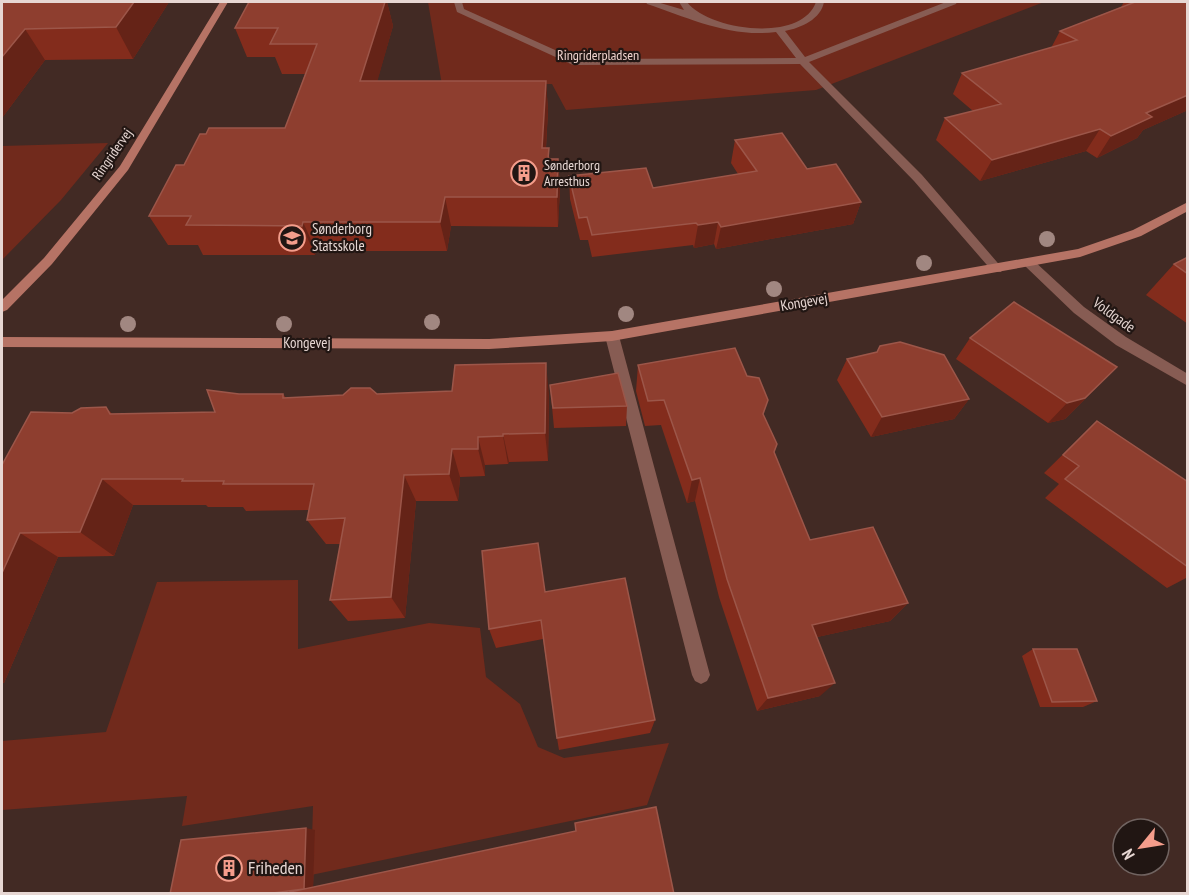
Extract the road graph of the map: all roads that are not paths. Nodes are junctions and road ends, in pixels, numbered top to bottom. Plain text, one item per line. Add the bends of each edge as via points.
1 (224, 2) edge
2 (458, 2) edge
3 (650, 2) edge
4 (682, 2) edge
5 (820, 2) edge
6 (953, 2) edge
7 (700, 18) junction
8 (779, 30) junction
9 (803, 61) junction
10 (1188, 206) edge
11 (1029, 263) junction
12 (997, 269) junction
13 (2, 307) edge
14 (612, 336) junction
15 (2, 342) edge
16 (1188, 381) edge
17 (701, 675) dead end

1 - 13 street, Ringridervej via 124,168 48,261
2 - 9 street via 459,9 573,62
3 - 7 street
4 - 7 street
5 - 8 street via 818,9 800,24
6 - 9 street
7 - 8 street via 750,31
8 - 9 street
9 - 12 street via 918,178
10 - 11 street, Kongevej via 1137,233 1080,254
11 - 12 street, Kongevej
11 - 16 street, Voldgade via 1078,310
12 - 14 street, Kongevej
14 - 15 street, Kongevej via 489,344
14 - 17 street

